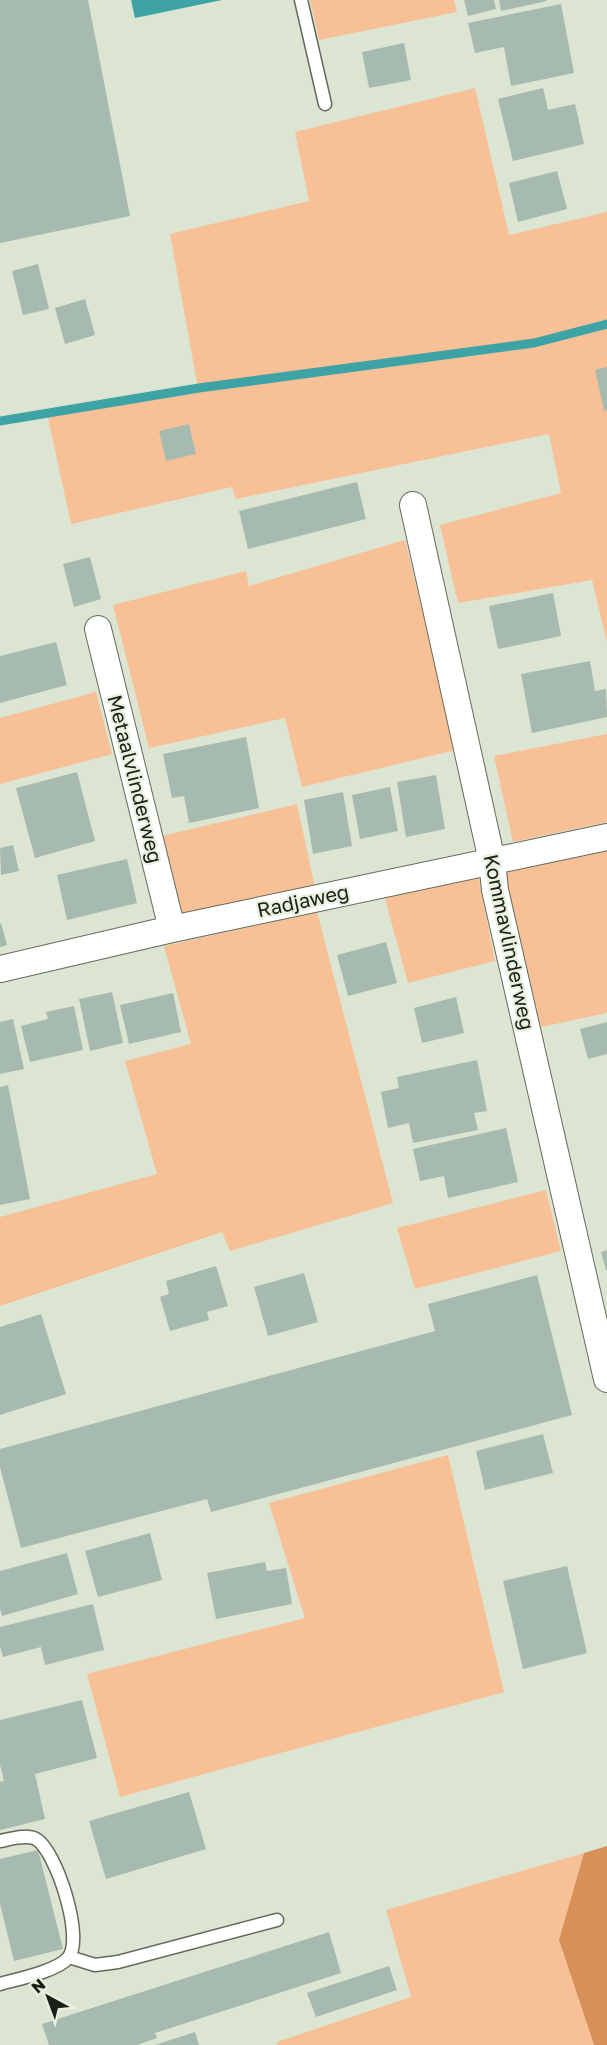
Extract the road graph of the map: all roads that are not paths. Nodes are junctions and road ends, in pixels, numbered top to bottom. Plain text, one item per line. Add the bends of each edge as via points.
1 (300, 0) edge
2 (325, 104) dead end
3 (412, 505) dead end
4 (98, 629) dead end
5 (607, 837) edge
6 (492, 861) junction
7 (172, 929) junction
8 (0, 969) edge
9 (607, 1379) edge
10 (0, 1841) edge
11 (277, 1920) dead end
12 (69, 1958) junction
13 (0, 1984) edge

1 - 2 lane
3 - 6 street, Kommavlinderweg
4 - 7 street, Metaalvlinderweg
5 - 6 street, Radjaweg
6 - 7 street, Radjaweg
6 - 9 street, Kommavlinderweg via 495,890
7 - 8 street, Radjaweg
10 - 12 lane via 30,1836 45,1846 64,1890 74,1928 74,1947
11 - 12 lane via 118,1962 95,1965
12 - 13 lane via 59,1966

